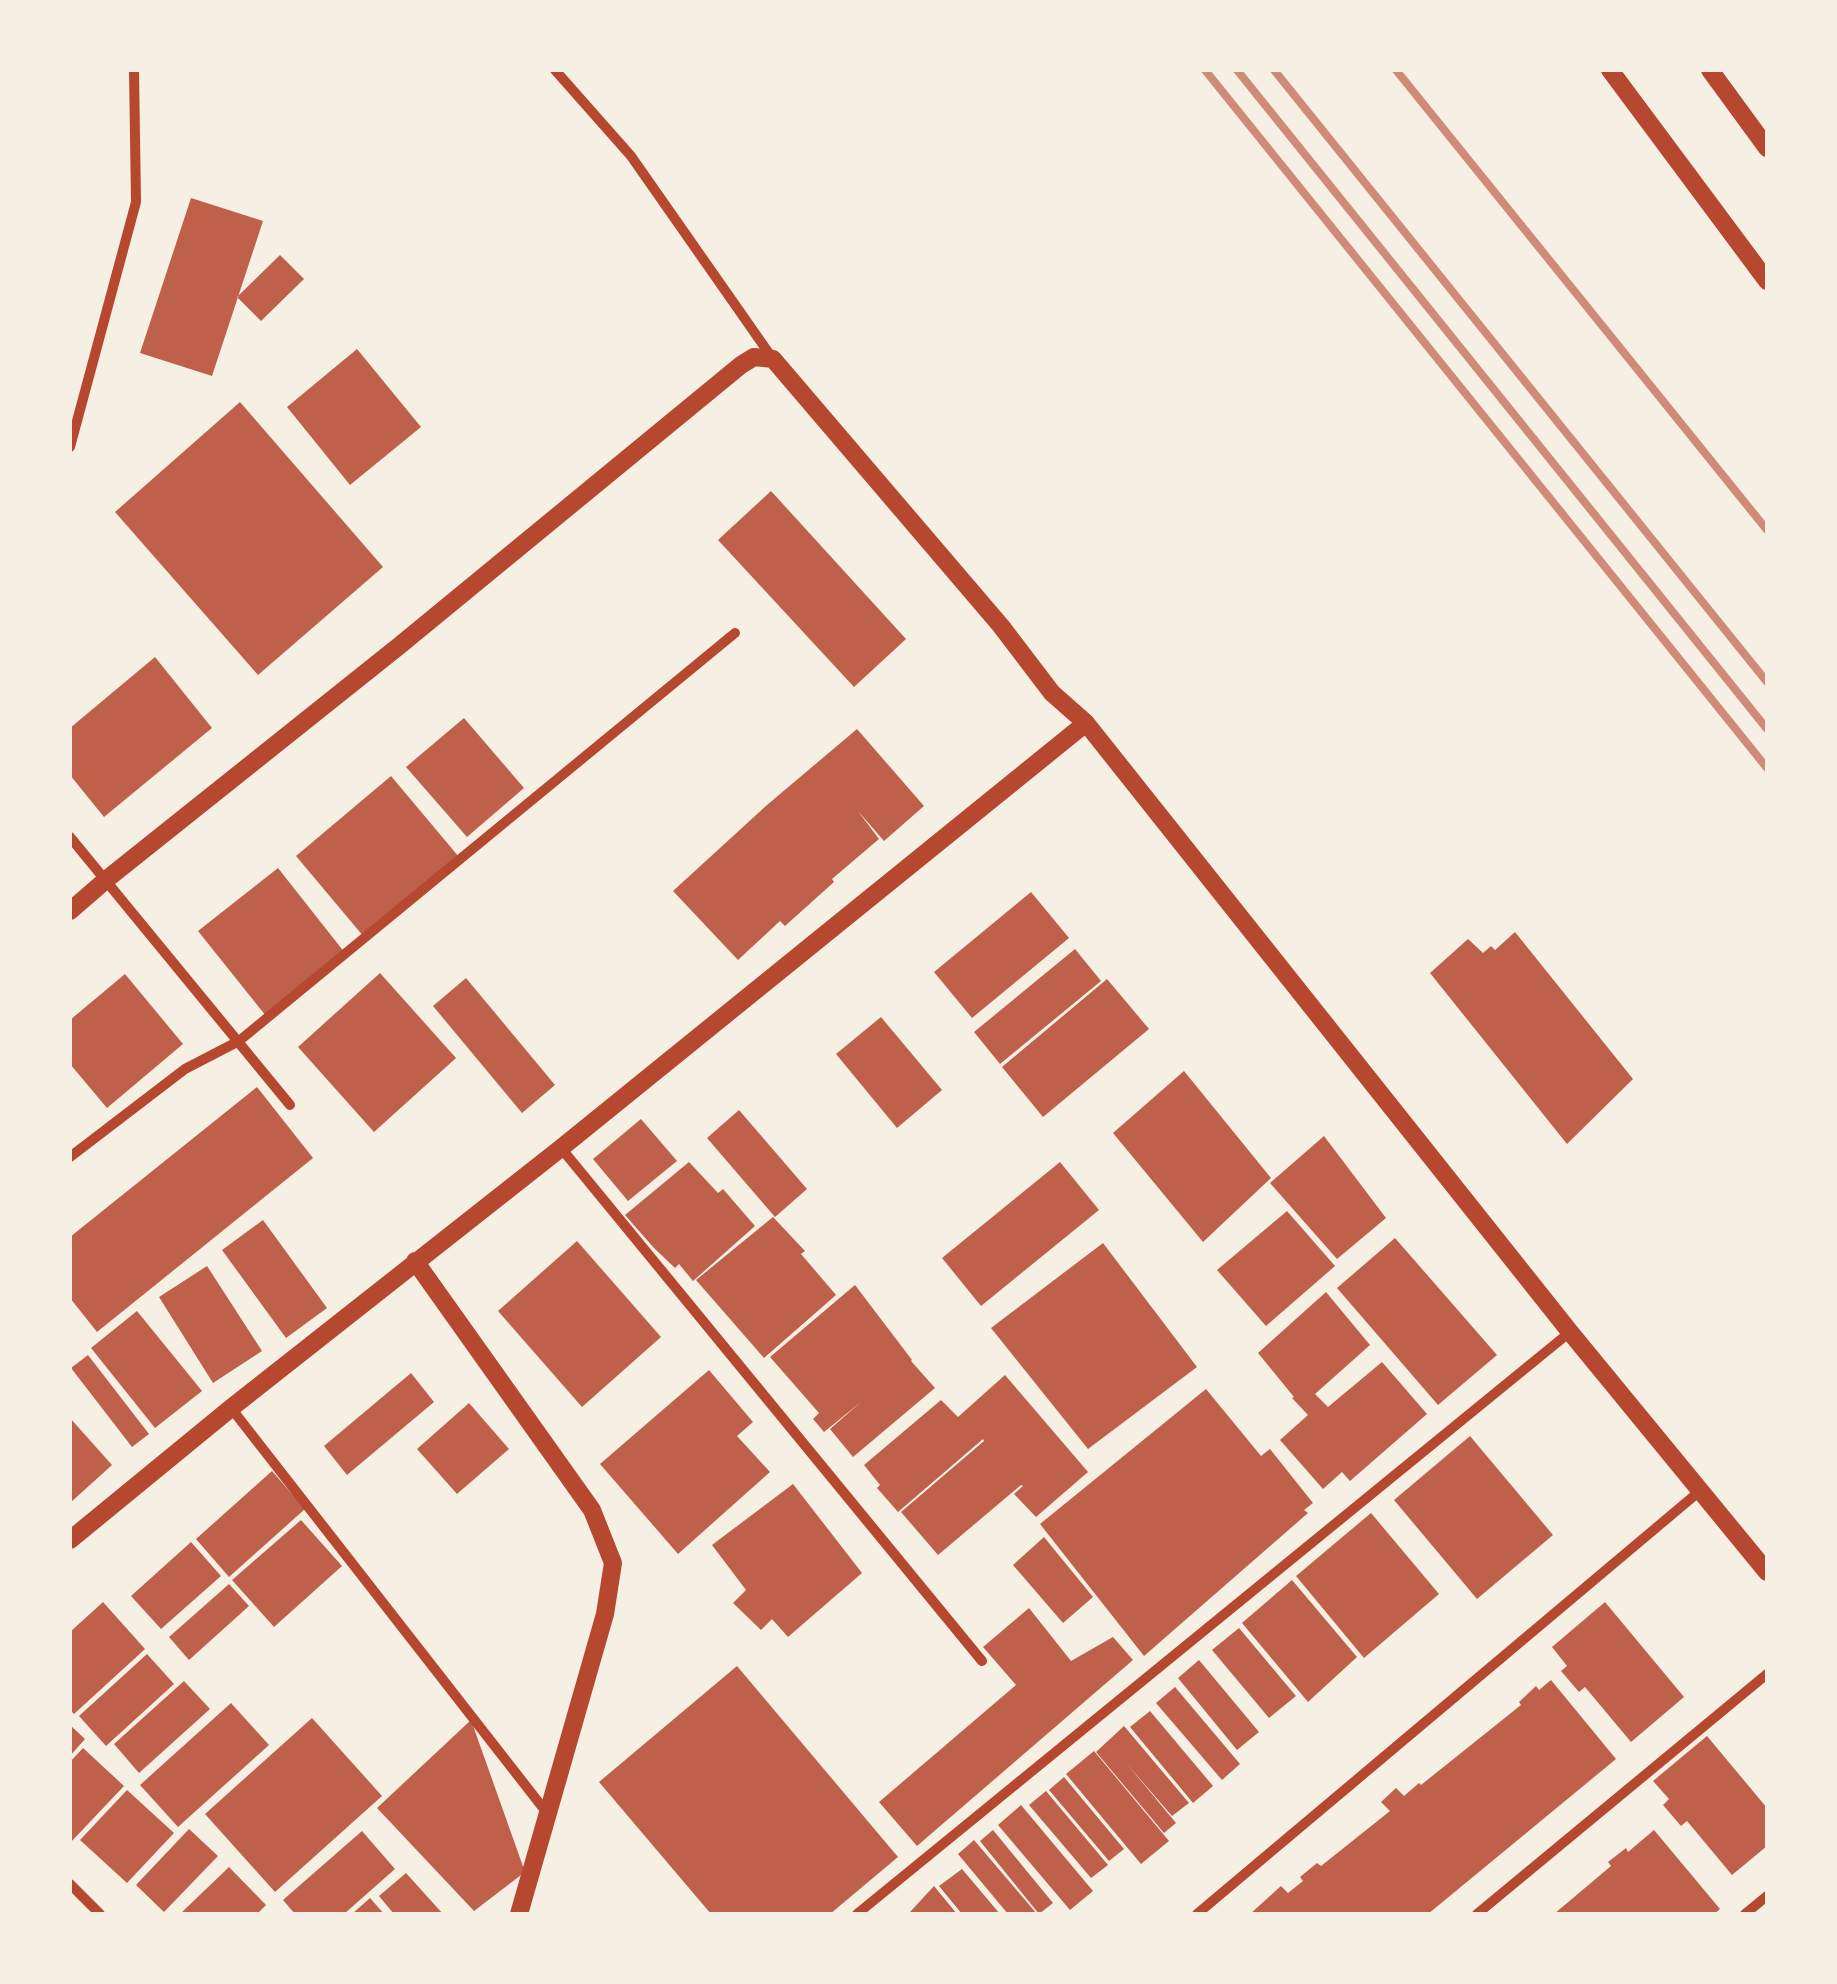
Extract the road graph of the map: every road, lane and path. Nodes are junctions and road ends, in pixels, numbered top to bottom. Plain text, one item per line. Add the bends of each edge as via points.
1 (134, 70) edge
2 (556, 70) edge
3 (1610, 70) edge
4 (1710, 70) edge
5 (1767, 148) edge
6 (1767, 281) edge
7 (774, 360) junction
8 (70, 447) edge
9 (735, 632) dead end
10 (1086, 723) junction
11 (70, 837) edge
12 (107, 879) junction
13 (70, 911) edge
14 (240, 1041) junction
15 (290, 1105) dead end
16 (560, 1148) junction
17 (70, 1156) edge
18 (415, 1261) junction
19 (1570, 1332) junction
20 (231, 1408) junction
21 (1700, 1490) junction
22 (70, 1540) edge
23 (1767, 1572) edge
24 (982, 1661) dead end
25 (1767, 1674) edge
26 (549, 1815) junction
27 (70, 1884) edge
28 (1767, 1896) edge
29 (100, 1914) edge
30 (519, 1914) edge
31 (857, 1914) edge
32 (1197, 1914) edge
33 (1477, 1914) edge
34 (1745, 1914) edge

1 - 8 street via 136,202
2 - 7 street via 631,156
3 - 6 street
4 - 5 street
7 - 10 street via 1052,693
7 - 12 street via 754,357 741,364
9 - 14 street
10 - 16 street
10 - 19 street
11 - 12 street
12 - 13 street
12 - 14 street
14 - 15 street
14 - 17 street via 186,1069
16 - 18 street
16 - 24 street
18 - 20 street
18 - 26 street via 592,1510 613,1563 606,1614
19 - 21 street
19 - 31 street
20 - 22 street
20 - 26 street
21 - 23 street
21 - 32 street
25 - 33 street
26 - 30 street
27 - 29 street
28 - 34 street

